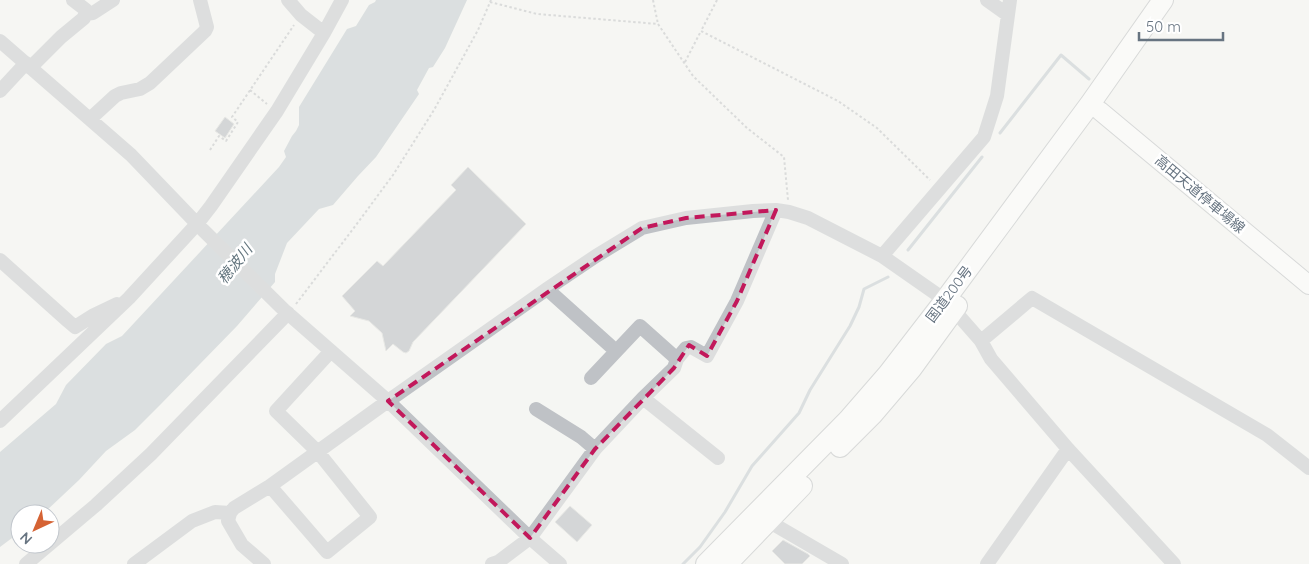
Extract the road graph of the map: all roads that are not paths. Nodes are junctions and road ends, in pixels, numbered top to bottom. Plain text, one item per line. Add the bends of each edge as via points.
1 (73, 0) edge
2 (113, 0) edge
3 (200, 0) edge
4 (288, 0) edge
5 (342, 0) edge
6 (987, 0) edge
7 (1010, 0) edge
8 (1163, 0) edge
9 (1177, 0) edge
10 (85, 14) junction
11 (1008, 16) junction
12 (324, 33) junction
13 (0, 41) edge
14 (28, 65) junction
15 (0, 90) edge
16 (1095, 107) junction
17 (90, 119) junction
18 (782, 211) junction
19 (200, 227) junction
20 (882, 256) junction
21 (0, 260) edge
22 (1309, 285) edge
23 (547, 290) junction
24 (129, 298) junction
25 (950, 305) junction
26 (286, 312) junction
27 (981, 341) junction
28 (331, 352) junction
29 (616, 352) junction
30 (677, 360) junction
31 (591, 378) dead end
32 (643, 398) junction
33 (388, 401) junction
34 (536, 409) dead end
35 (1, 419) edge
36 (595, 449) junction
37 (1068, 449) junction
38 (318, 452) junction
39 (718, 458) dead end
40 (1309, 468) edge
41 (270, 486) junction
42 (230, 513) junction
43 (763, 516) junction
44 (530, 538) junction
45 (26, 564) edge
46 (134, 564) edge
47 (264, 564) edge
48 (492, 564) edge
49 (560, 564) edge
50 (706, 564) edge
51 (727, 564) edge
52 (842, 564) edge
53 (987, 564) edge
54 (1174, 564) edge

1 - 10 street via 86,10
2 - 10 street via 93,13
3 - 17 street via 206,27 204,32 150,83 114,96
4 - 12 street
5 - 12 street
6 - 11 street
7 - 11 street
8 - 16 highway, 国道200号
9 - 16 highway, 国道200号
10 - 14 street
11 - 20 street via 997,96 984,137
12 - 19 street via 277,112 211,206
13 - 14 street
14 - 15 street
14 - 17 street
16 - 22 main road, 高田天道停車場線
16 - 25 highway, 国道200号
17 - 19 street via 131,155
18 - 20 street via 808,218
18 - 23 street via 686,218 642,228
18 - 30 street via 707,356 692,347 686,348
19 - 24 street
19 - 26 street
20 - 25 street
21 - 24 street via 76,327
23 - 29 street
23 - 33 street
24 - 35 street
25 - 27 street
25 - 43 highway, 国道200号
26 - 28 street
26 - 45 street via 144,460
27 - 37 street via 991,359
27 - 40 street via 1032,298 1267,435
28 - 33 street
28 - 38 street via 276,411
29 - 30 street via 640,326
29 - 31 street
30 - 32 street via 674,368
32 - 36 street
32 - 39 street
33 - 38 street
33 - 44 street
34 - 36 street
36 - 44 street
37 - 53 street
37 - 54 street
38 - 41 street
38 - 41 street via 370,516 327,552
41 - 42 street
42 - 46 street via 215,512 192,521
42 - 47 street via 228,521 242,545
43 - 50 highway, 国道200号
43 - 51 highway, 国道200号
43 - 52 street
44 - 48 street
44 - 49 street

